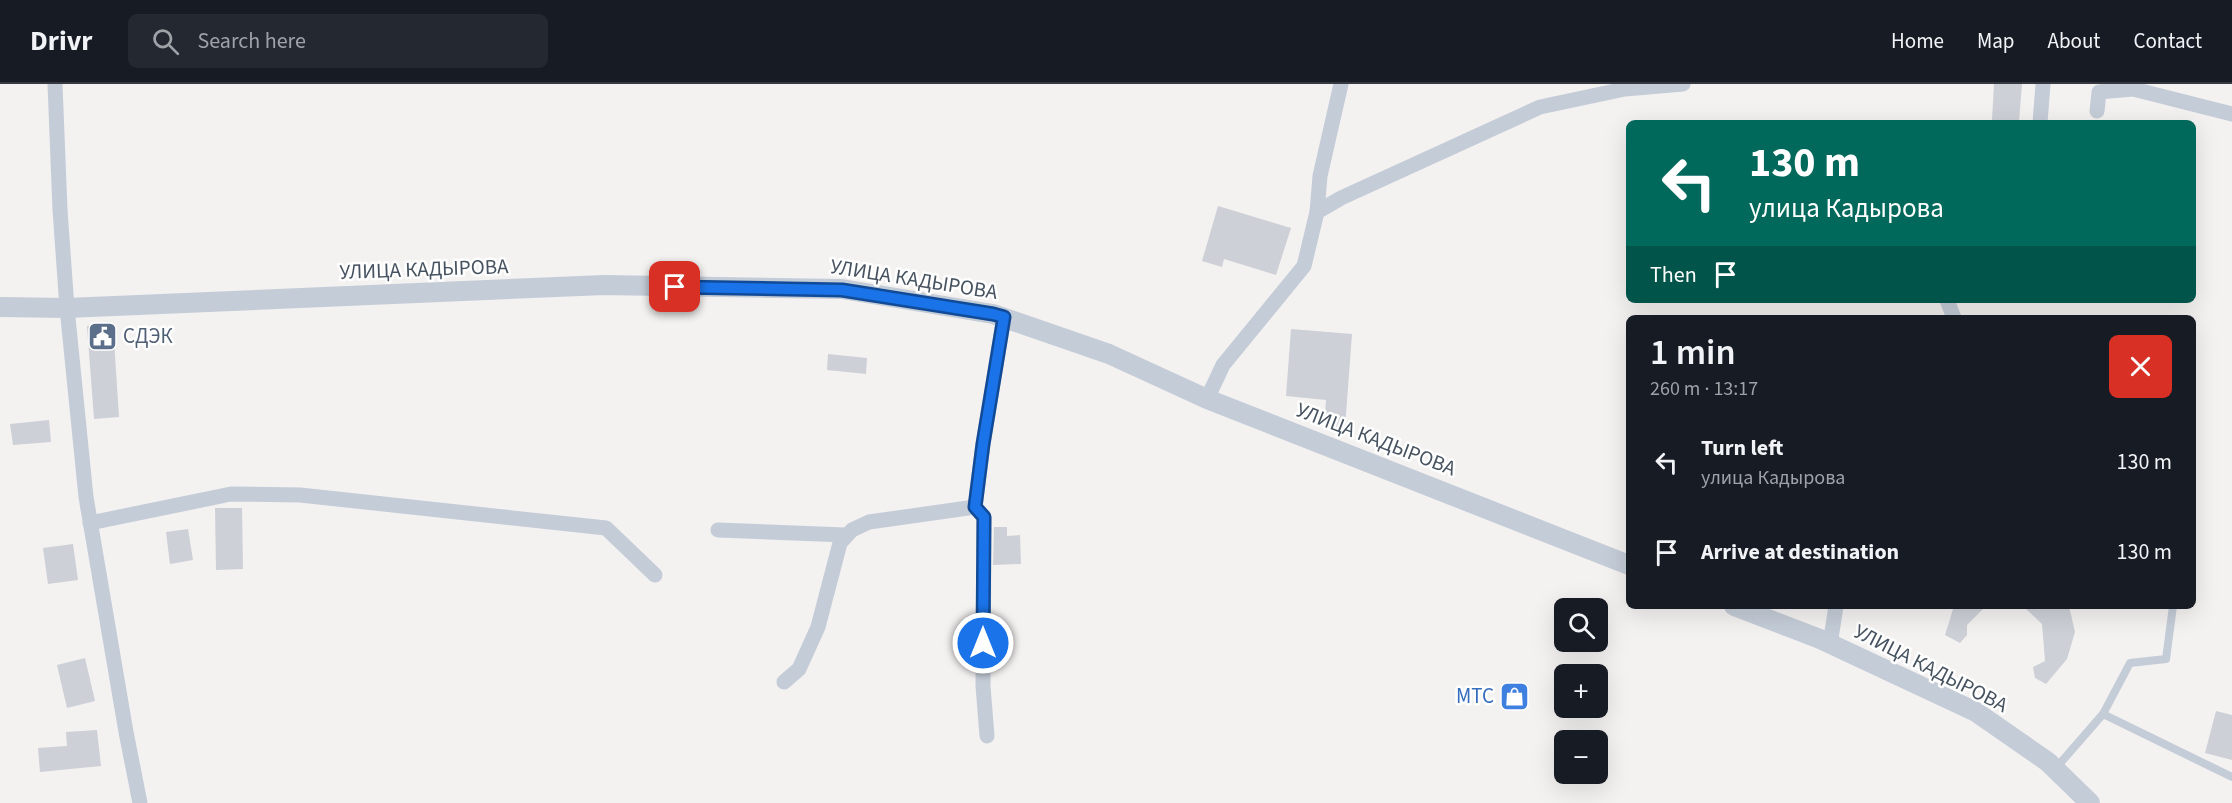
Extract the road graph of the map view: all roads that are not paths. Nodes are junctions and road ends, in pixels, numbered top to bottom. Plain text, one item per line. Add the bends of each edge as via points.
1 (55, 84) edge
2 (1341, 84) edge
3 (1683, 84) edge
4 (2043, 84) edge
5 (2097, 111) dead end
6 (2232, 114) edge
7 (2040, 120) edge
8 (1317, 212) junction
9 (0, 306) edge
10 (68, 308) junction
11 (1004, 317) junction
12 (1207, 399) junction
13 (975, 507) junction
14 (90, 523) junction
15 (718, 530) dead end
16 (845, 535) junction
17 (1626, 564) edge
18 (655, 575) dead end
19 (1741, 609) edge
20 (1836, 609) edge
21 (2174, 609) edge
22 (1830, 645) junction
23 (784, 682) dead end
24 (2103, 714) junction
25 (987, 736) dead end
26 (2055, 769) junction
27 (2232, 777) edge
28 (2089, 802) edge
29 (140, 803) edge

1 - 10 street
2 - 8 street via 1320,176
3 - 8 street via 1625,89 1540,107
4 - 7 street
5 - 6 street via 2098,92 2133,89
8 - 12 street via 1304,266 1223,365
9 - 10 street, УЛИЦА КАДЫРОВА
10 - 11 street, УЛИЦА КАДЫРОВА via 604,285 842,290
10 - 14 street
11 - 12 street, УЛИЦА КАДЫРОВА via 1109,354
11 - 13 street
12 - 17 street, УЛИЦА КАДЫРОВА
13 - 16 street via 869,522
13 - 25 street via 984,517 983,686
14 - 18 street via 231,494 300,495 606,528
14 - 29 street
15 - 16 street
16 - 23 street via 818,627 799,669
19 - 22 street, УЛИЦА КАДЫРОВА
20 - 22 street
21 - 24 lane via 2166,659 2130,663
22 - 26 street, УЛИЦА КАДЫРОВА via 1976,712
24 - 26 lane
24 - 27 lane
26 - 28 street, УЛИЦА КАДЫРОВА

